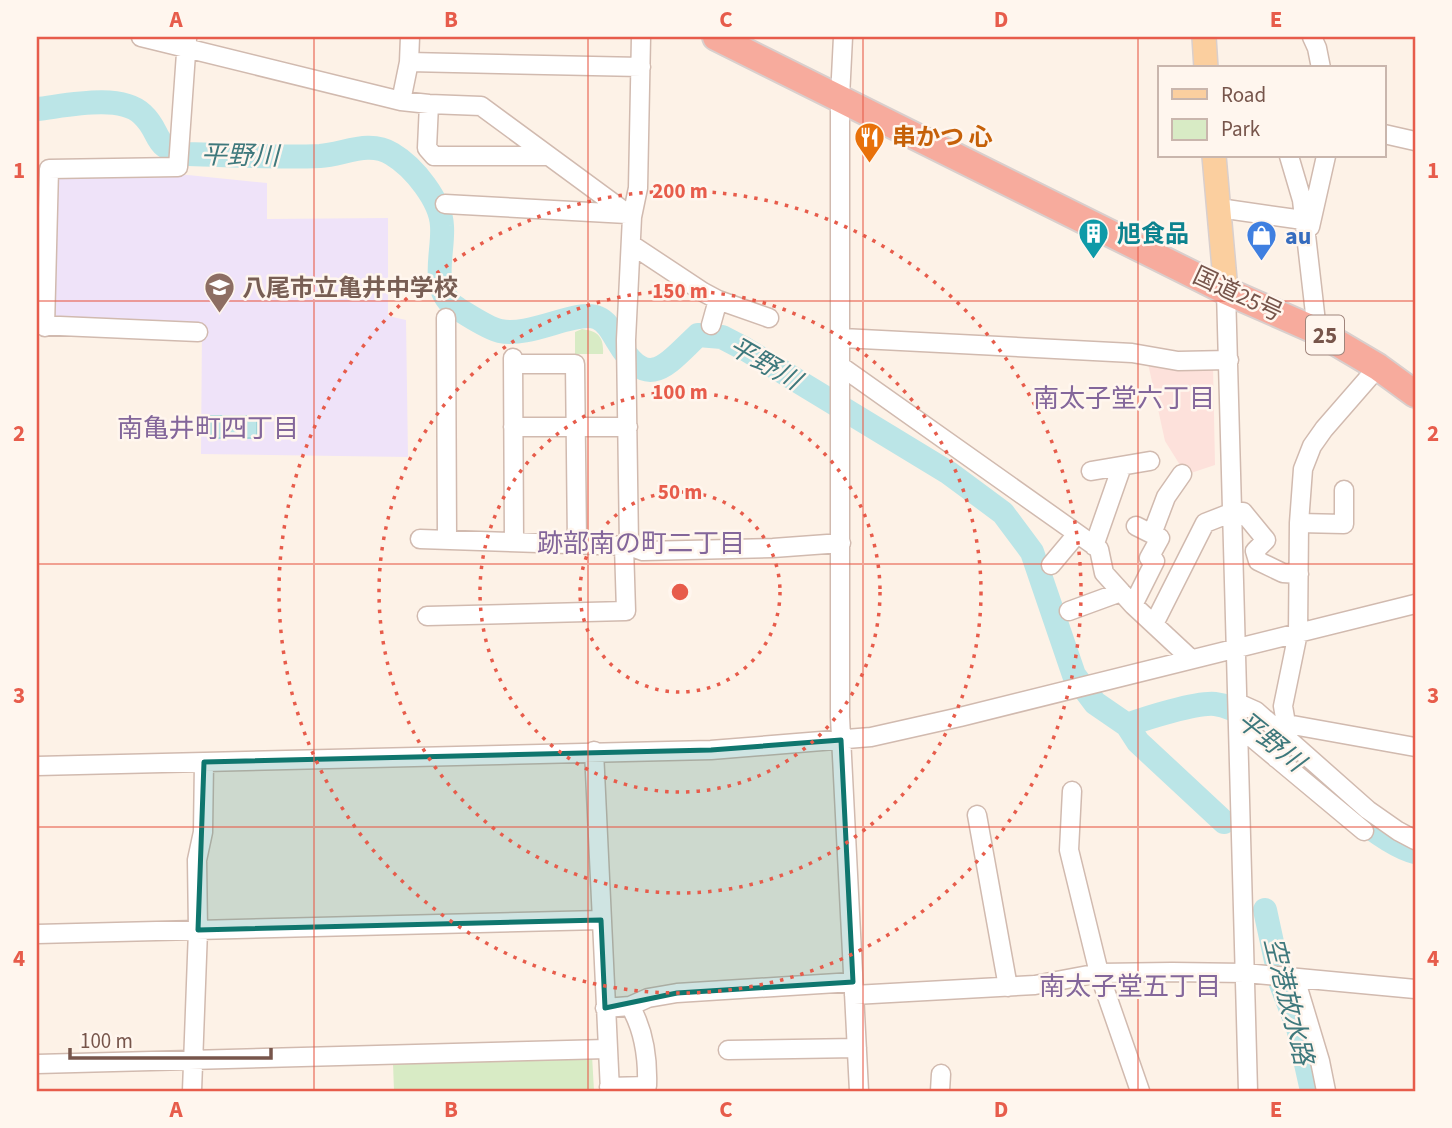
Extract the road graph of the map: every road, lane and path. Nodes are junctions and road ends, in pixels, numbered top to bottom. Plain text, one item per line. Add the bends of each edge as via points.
1 (141, 37) edge
2 (410, 37) edge
3 (641, 37) edge
4 (716, 37) edge
5 (843, 37) edge
6 (1204, 37) edge
7 (1312, 37) edge
8 (187, 42) edge
9 (409, 62) junction
10 (1206, 66) edge
11 (1321, 66) edge
12 (641, 67) junction
13 (840, 97) junction
14 (401, 101) junction
15 (429, 104) junction
16 (1386, 134) edge
17 (1415, 141) edge
18 (548, 156) junction
19 (1214, 158) edge
20 (1290, 158) edge
21 (1326, 158) edge
22 (445, 204) dead end
23 (1219, 208) junction
24 (630, 216) junction
25 (1303, 220) junction
26 (1306, 244) junction
27 (632, 245) junction
28 (1226, 291) junction
29 (718, 300) junction
30 (446, 318) dead end
31 (769, 318) dead end
32 (711, 325) dead end
33 (41, 326) edge
34 (1317, 331) junction
35 (198, 332) dead end
36 (842, 338) junction
37 (1229, 360) junction
38 (842, 367) junction
39 (1378, 367) junction
40 (1414, 392) edge
41 (513, 427) junction
42 (576, 427) junction
43 (628, 427) junction
44 (1150, 461) dead end
45 (1122, 466) junction
46 (1091, 471) dead end
47 (1182, 474) dead end
48 (1345, 490) dead end
49 (1233, 512) junction
50 (1299, 523) junction
51 (1136, 526) dead end
52 (1077, 534) junction
53 (1152, 534) junction
54 (420, 539) dead end
55 (447, 540) junction
56 (514, 542) junction
57 (841, 543) junction
58 (577, 544) junction
59 (626, 546) junction
60 (1094, 546) junction
61 (1051, 565) dead end
62 (1299, 574) junction
63 (1127, 598) junction
64 (1415, 604) edge
65 (1069, 611) dead end
66 (427, 616) dead end
67 (1154, 624) junction
68 (1298, 633) junction
69 (1237, 648) junction
70 (1191, 659) junction
71 (1238, 703) junction
72 (1238, 726) junction
73 (1288, 732) junction
74 (841, 740) junction
75 (1415, 747) edge
76 (594, 751) junction
77 (1276, 758) junction
78 (204, 762) junction
79 (37, 766) edge
80 (1072, 792) dead end
81 (977, 815) dead end
82 (1364, 831) dead end
83 (1415, 840) edge
84 (601, 919) junction
85 (198, 930) junction
86 (37, 934) edge
87 (1099, 973) junction
88 (1245, 973) junction
89 (1295, 978) junction
90 (1008, 987) junction
91 (854, 989) junction
92 (1415, 989) edge
93 (630, 1006) junction
94 (605, 1008) junction
95 (857, 1048) junction
96 (607, 1049) junction
97 (728, 1050) dead end
98 (194, 1060) junction
99 (37, 1064) edge
100 (610, 1089) edge
101 (192, 1091) edge
102 (859, 1091) edge
103 (1140, 1091) edge
104 (1248, 1091) edge
105 (1326, 1091) edge

1 - 8 street
2 - 9 street
3 - 12 street
4 - 13 highway, 国道25号 / 25
5 - 13 street
6 - 10 main road
7 - 11 street
8 - 14 street
8 - 33 street via 178,167 48,169
9 - 12 street
9 - 14 street
12 - 24 street via 638,188
13 - 28 highway, 国道25号 / 25
13 - 36 street
14 - 15 street
15 - 18 street via 481,106
15 - 18 street via 427,148 434,156
16 - 17 street
18 - 24 street
19 - 23 main road
20 - 25 street
21 - 26 street
22 - 24 street
23 - 25 street
23 - 28 main road
24 - 27 street
25 - 26 street
26 - 34 street
27 - 29 street
27 - 43 street via 626,340
28 - 34 highway, 国道25号 / 25
28 - 37 street
29 - 31 street
29 - 32 street
30 - 55 street
33 - 35 street
34 - 39 highway, 国道25号 / 25
36 - 37 street via 1132,353 1178,361
36 - 38 street
37 - 49 street
38 - 52 street
38 - 57 street
39 - 40 highway, 国道25号 / 25
39 - 50 street via 1312,446 1303,469
41 - 42 street
41 - 42 street via 513,361 575,364
41 - 56 street
42 - 43 street
42 - 58 street
43 - 59 street
44 - 45 street
45 - 46 street
45 - 60 street
47 - 53 street via 1166,497
48 - 50 street via 1343,524
49 - 62 street via 1243,512 1266,540 1255,551 1258,561 1283,573
49 - 67 street via 1205,523
49 - 69 street
50 - 62 street
51 - 53 street
52 - 60 street
52 - 61 street
53 - 63 street via 1160,538 1149,558 1155,561
54 - 55 street
55 - 56 street
56 - 58 street
57 - 59 street via 643,551
57 - 74 street
58 - 59 street
59 - 66 street via 626,611
60 - 63 street via 1099,549 1104,573
62 - 68 street
63 - 65 street
63 - 67 street
64 - 68 street
67 - 70 street
68 - 69 street
68 - 73 street via 1283,706
69 - 70 street
69 - 71 street
70 - 74 street via 960,717
71 - 72 street
71 - 73 street
72 - 77 street
72 - 88 street
73 - 75 street
73 - 77 street
73 - 83 street via 1368,810
74 - 76 street via 711,750
74 - 91 street
76 - 78 street
76 - 84 street
77 - 82 street
78 - 79 street
78 - 85 street
80 - 87 street via 1069,850
81 - 90 street
84 - 85 street
84 - 94 street
85 - 86 street
85 - 98 street
87 - 88 street
87 - 90 street
87 - 103 street
88 - 89 street
88 - 104 street
89 - 92 street
89 - 105 street
90 - 91 street
91 - 93 street via 677,993
91 - 95 street
93 - 94 street
93 - 100 street via 640,1023 647,1086
94 - 96 street
95 - 97 street
95 - 102 street
96 - 98 street
96 - 100 street
98 - 99 street
98 - 101 street

